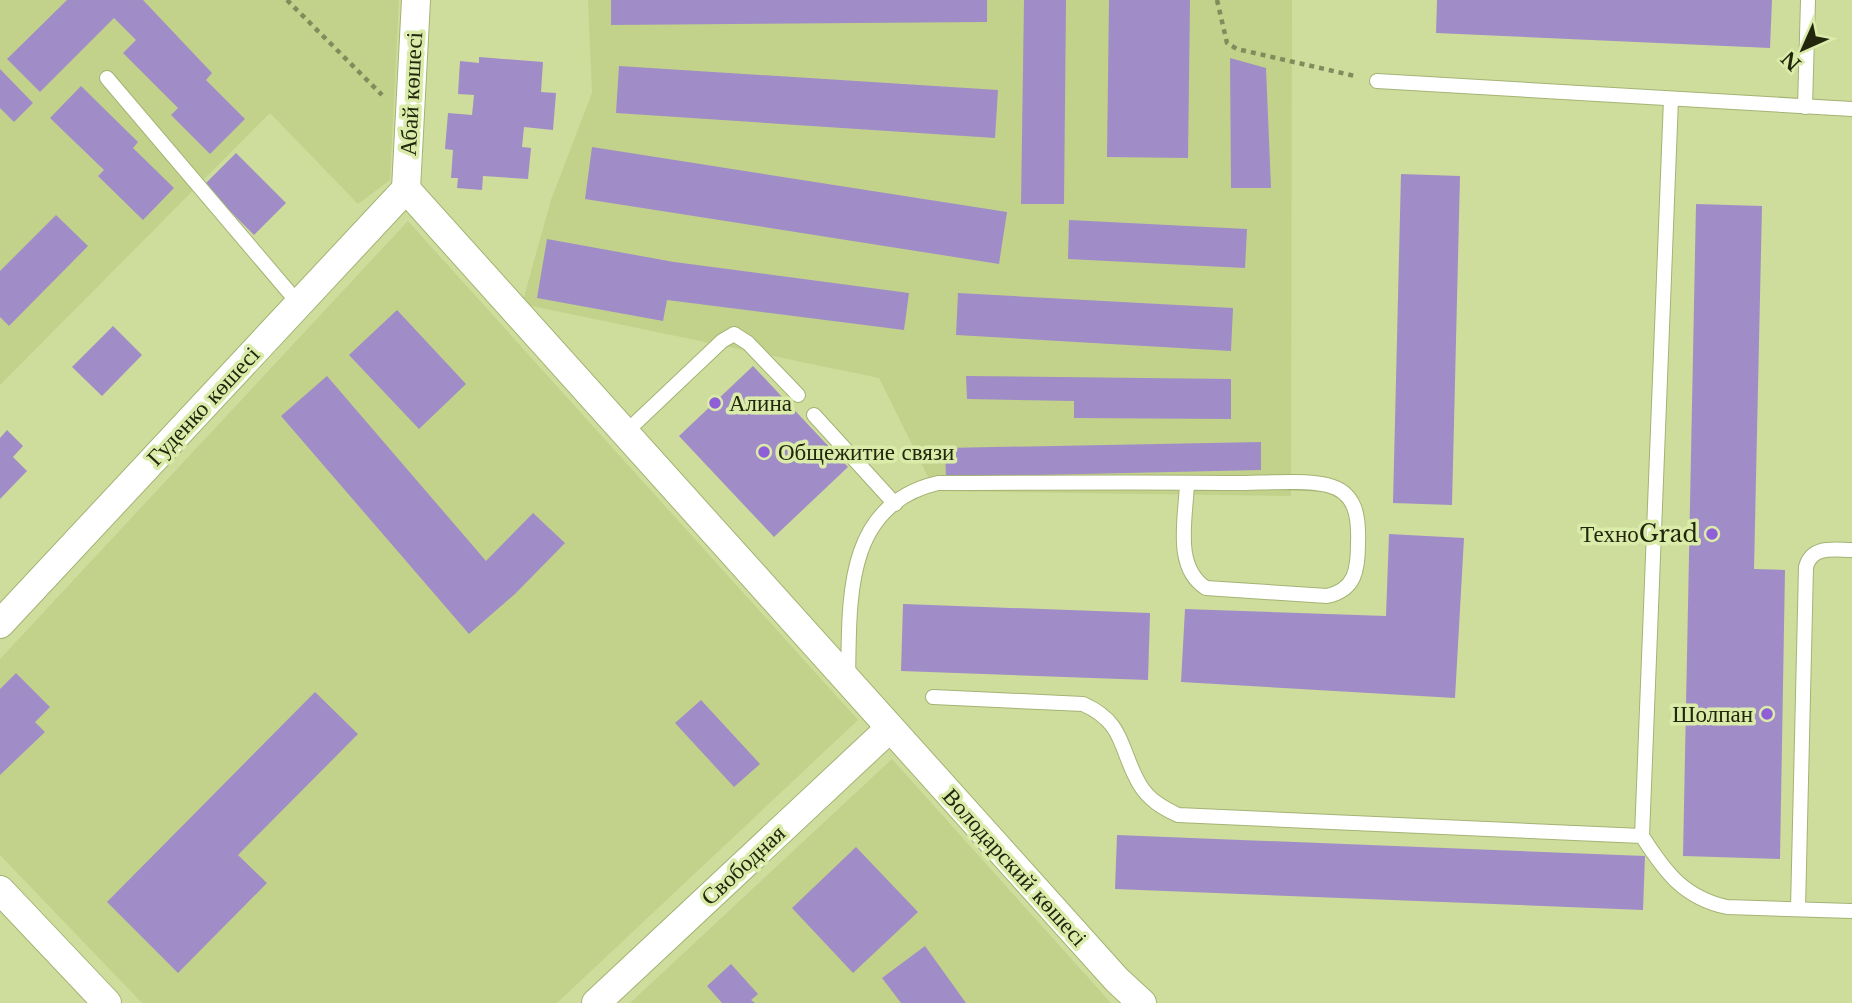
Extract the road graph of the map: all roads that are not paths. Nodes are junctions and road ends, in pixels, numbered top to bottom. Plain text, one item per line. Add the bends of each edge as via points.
1 (416, 0) edge
2 (1808, 0) edge
3 (107, 78) dead end
4 (1377, 81) road end
5 (1671, 99) junction
6 (1805, 107) junction
7 (1852, 109) edge
8 (406, 189) junction
9 (299, 303) junction
10 (798, 395) dead end
11 (814, 415) dead end
12 (626, 432) junction
13 (1187, 483) junction
14 (895, 504) junction
15 (1852, 550) edge
16 (0, 624) edge
17 (848, 681) junction
18 (933, 697) dead end
19 (890, 728) junction
20 (1642, 836) junction
21 (0, 890) edge
22 (1798, 909) junction
23 (1852, 911) edge
24 (107, 1003) edge
25 (596, 1003) edge
26 (1142, 1003) edge

1 - 8 street, Абай көшесі
2 - 6 lane
3 - 9 lane
4 - 5 lane
5 - 6 lane
5 - 20 lane
6 - 7 lane
8 - 9 street, Гуденко көшесі
8 - 12 street, Володарский көшесі
9 - 16 street, Гуденко көшесі
10 - 12 lane via 734,334
11 - 14 lane
12 - 17 street, Володарский көшесі
13 - 13 lane via 1325,485 1347,495 1359,519 1354,578 1339,593 1327,596 1206,588 1193,580 1185,565
13 - 14 lane via 938,483 920,487
14 - 17 lane via 869,534 853,568
15 - 22 lane via 1821,550 1806,567
17 - 19 street, Володарский көшесі
18 - 20 lane via 1083,704 1102,712 1118,730 1140,786 1158,805 1178,816
19 - 25 street, Свободная
19 - 26 street, Володарский көшесі
20 - 22 lane via 1677,885 1708,903 1727,908
21 - 24 street
22 - 23 lane

